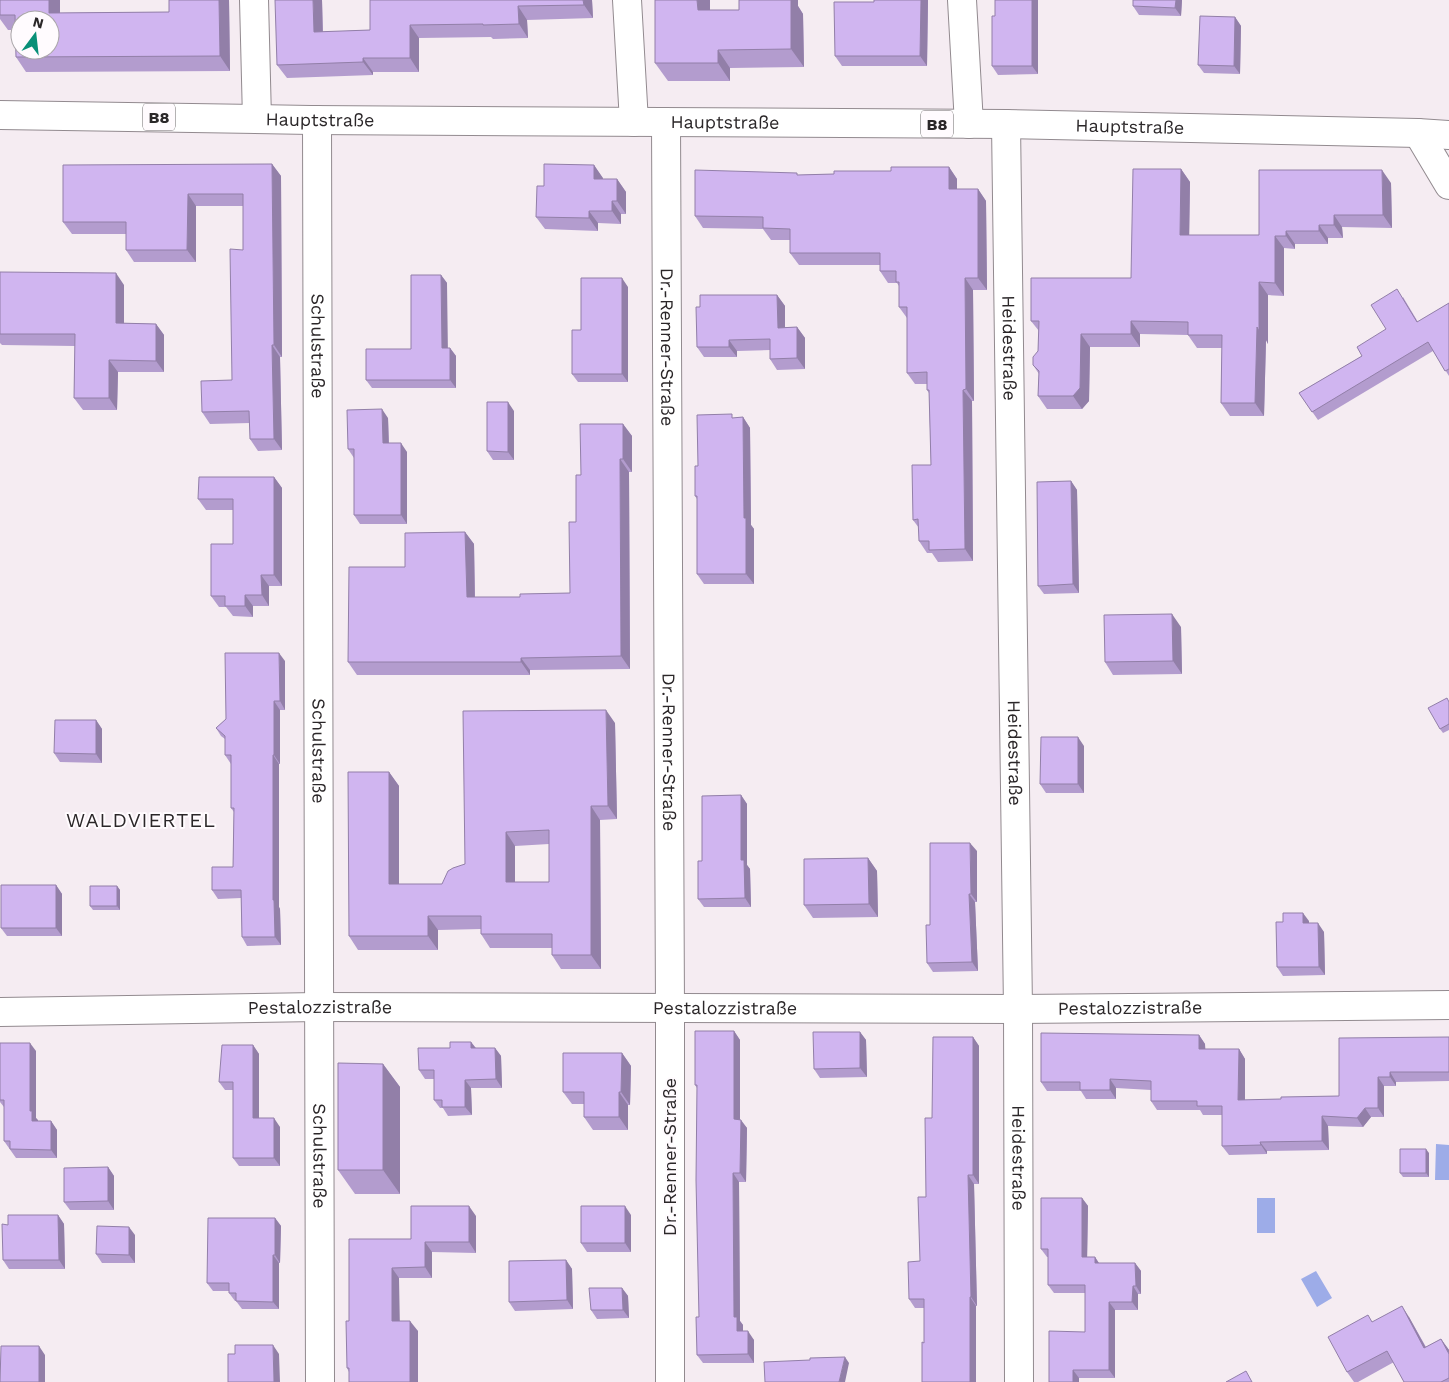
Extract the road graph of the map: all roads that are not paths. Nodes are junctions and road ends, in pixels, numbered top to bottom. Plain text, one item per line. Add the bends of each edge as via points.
1 (254, 0) edge
2 (628, 0) edge
3 (962, 0) edge
4 (0, 115) edge
5 (257, 119) junction
6 (318, 120) junction
7 (634, 122) junction
8 (666, 123) junction
9 (970, 124) junction
10 (1006, 124) junction
11 (1418, 132) junction
12 (1449, 134) edge
13 (1449, 185) edge
14 (1449, 1005) edge
15 (318, 1007) junction
16 (670, 1007) junction
17 (1018, 1008) junction
18 (0, 1012) edge
19 (320, 1382) edge
20 (670, 1382) edge
21 (1019, 1382) edge

1 - 5 street
2 - 7 street
3 - 9 street
4 - 5 street, Hauptstraße / B8
5 - 6 street, Hauptstraße / B8
6 - 7 street, Hauptstraße / B8
6 - 15 street, Schulstraße
7 - 8 street, Hauptstraße / B8
8 - 9 street, Hauptstraße / B8
8 - 16 street, Dr.-Renner-Straße
9 - 10 street, Hauptstraße / B8
10 - 11 street, Hauptstraße / B8
10 - 17 street, Heidestraße
11 - 12 street, Hauptstraße / B8
11 - 13 street
14 - 17 street, Pestalozzistraße
15 - 16 street, Pestalozzistraße
15 - 18 street, Pestalozzistraße
15 - 19 street, Schulstraße
16 - 17 street, Pestalozzistraße
16 - 20 street, Dr.-Renner-Straße
17 - 21 street, Heidestraße

